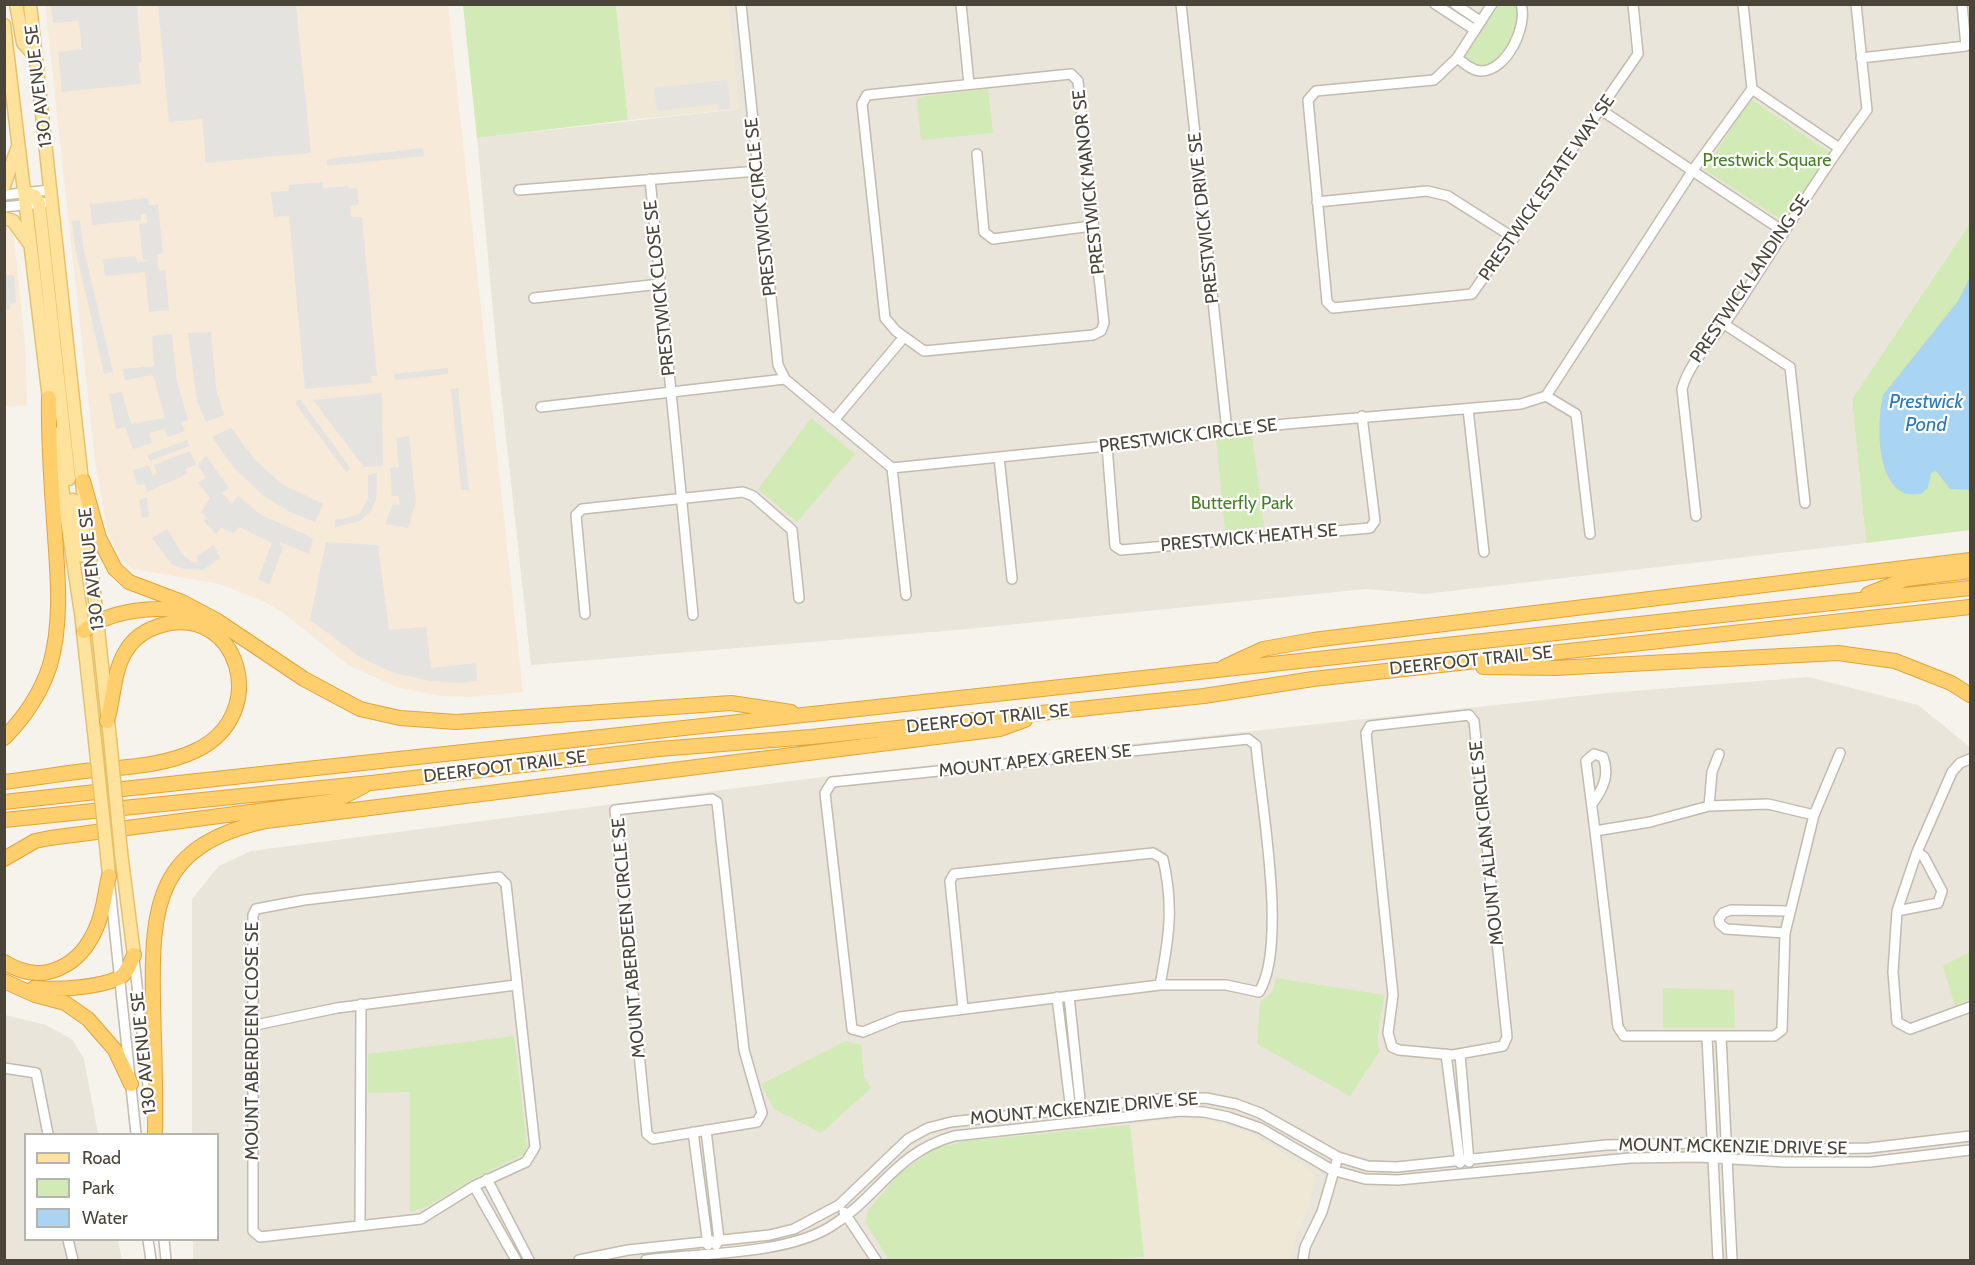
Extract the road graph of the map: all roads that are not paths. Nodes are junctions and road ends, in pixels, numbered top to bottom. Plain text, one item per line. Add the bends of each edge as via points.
1 (16, 4) edge
2 (30, 4) edge
3 (741, 4) edge
4 (961, 4) edge
5 (1181, 4) edge
6 (1436, 4) edge
7 (1455, 4) edge
8 (1492, 4) edge
9 (1521, 4) edge
10 (1633, 4) edge
11 (1743, 4) edge
12 (1856, 4) edge
13 (1962, 4) edge
14 (4, 25) edge
15 (1477, 25) junction
16 (34, 55) junction
17 (1457, 58) junction
18 (1861, 58) junction
19 (969, 84) junction
20 (1752, 89) junction
21 (1601, 110) junction
22 (18, 145) junction
23 (1839, 148) junction
24 (977, 154) dead end
25 (1693, 170) junction
26 (758, 171) junction
27 (650, 179) junction
28 (4, 186) edge
29 (519, 190) dead end
30 (4, 195) edge
31 (39, 199) junction
32 (1317, 202) junction
33 (4, 207) edge
34 (4, 219) edge
35 (1092, 226) junction
36 (1783, 231) junction
37 (1514, 237) junction
38 (31, 248) junction
39 (660, 284) junction
40 (534, 298) dead end
41 (1724, 324) junction
42 (904, 337) junction
43 (785, 379) junction
44 (670, 391) junction
45 (1546, 396) junction
46 (49, 398) junction
47 (541, 407) dead end
48 (1468, 409) junction
49 (1362, 416) junction
50 (835, 419) junction
51 (1227, 431) junction
52 (1107, 446) junction
53 (999, 457) junction
54 (892, 468) junction
55 (82, 481) junction
56 (680, 499) junction
57 (1805, 503) dead end
58 (1696, 516) dead end
59 (1590, 534) dead end
60 (1484, 552) dead end
61 (1971, 560) edge
62 (1971, 571) edge
63 (1012, 579) dead end
64 (93, 586) junction
65 (1971, 588) edge
66 (906, 595) dead end
67 (800, 598) dead end
68 (1853, 600) junction
69 (1971, 607) edge
70 (585, 614) dead end
71 (693, 615) dead end
72 (97, 620) junction
73 (216, 620) junction
74 (84, 631) junction
75 (1420, 667) junction
76 (1220, 669) junction
77 (1971, 695) edge
78 (1045, 713) junction
79 (811, 715) junction
80 (107, 721) junction
81 (4, 738) edge
82 (1840, 753) dead end
83 (1719, 754) dead end
84 (1971, 759) edge
85 (4, 782) edge
86 (371, 783) junction
87 (4, 802) edge
88 (1592, 804) junction
89 (1709, 806) junction
90 (1814, 815) junction
91 (4, 820) edge
92 (1595, 831) junction
93 (1917, 852) junction
94 (4, 859) edge
95 (109, 876) junction
96 (1789, 911) junction
97 (1897, 911) junction
98 (1785, 933) junction
99 (134, 955) junction
100 (4, 962) edge
101 (120, 978) junction
102 (11, 984) edge
103 (516, 985) junction
104 (1160, 985) junction
105 (1069, 996) junction
106 (1057, 997) junction
107 (361, 1004) junction
108 (1971, 1007) edge
109 (963, 1009) junction
110 (251, 1026) junction
111 (1707, 1037) junction
112 (1721, 1037) junction
113 (1446, 1054) junction
114 (1460, 1054) junction
115 (4, 1068) edge
116 (131, 1084) junction
117 (1082, 1107) junction
118 (1069, 1108) junction
119 (1077, 1121) junction
120 (706, 1130) junction
121 (693, 1132) junction
122 (48, 1133) edge
123 (136, 1133) edge
124 (154, 1133) edge
125 (154, 1133) edge
126 (1971, 1137) edge
127 (1712, 1143) junction
128 (1726, 1144) junction
129 (1971, 1150) edge
130 (1338, 1157) junction
131 (1470, 1158) junction
132 (1713, 1158) junction
133 (1727, 1159) junction
134 (1458, 1160) junction
135 (1332, 1170) junction
136 (1466, 1173) junction
137 (487, 1179) junction
138 (474, 1186) junction
139 (839, 1205) junction
140 (847, 1216) junction
141 (360, 1225) junction
142 (719, 1240) junction
143 (68, 1241) edge
144 (148, 1241) edge
145 (164, 1241) edge
146 (705, 1241) junction
147 (712, 1252) junction
148 (73, 1260) edge
149 (151, 1260) edge
150 (166, 1260) edge
151 (516, 1260) edge
152 (529, 1260) edge
153 (579, 1260) edge
154 (646, 1260) edge
155 (876, 1260) edge
156 (1303, 1260) edge
157 (1718, 1260) edge
158 (1732, 1260) edge

1 - 16 main road via 24,43
2 - 16 main road, 130 AVENUE SE
3 - 26 street, PRESTWICK CIRCLE SE
4 - 19 street
5 - 51 street, PRESTWICK DRIVE SE
6 - 15 street
7 - 15 street
8 - 15 street, PRESTWICK ESTATE WAY SE
9 - 17 street via 1524,25 1500,62 1479,71
10 - 21 street, PRESTWICK ESTATE WAY SE via 1638,54
11 - 20 street
12 - 18 street, PRESTWICK LANDING SE
13 - 18 street via 1966,46
14 - 22 main road, 130 AVENUE SE
15 - 17 street, PRESTWICK ESTATE WAY SE
16 - 31 main road, 130 AVENUE SE
17 - 32 street, PRESTWICK ESTATE WAY SE via 1434,80 1316,91 1308,100
18 - 23 street, PRESTWICK LANDING SE via 1867,110
19 - 35 street, PRESTWICK MANOR SE via 1071,74 1078,81
19 - 42 street, PRESTWICK MANOR SE via 867,95 862,104 885,318
20 - 23 street
20 - 25 street
21 - 25 street
21 - 37 street, PRESTWICK ESTATE WAY SE
22 - 28 main road
22 - 31 main road, 130 AVENUE SE
23 - 36 street, PRESTWICK LANDING SE
24 - 35 street via 984,232 993,239
25 - 36 street
25 - 45 street
26 - 27 street, PRESTWICK CLOSE SE
26 - 43 street, PRESTWICK CIRCLE SE via 773,327 778,365
27 - 29 street
27 - 39 street, PRESTWICK CLOSE SE
30 - 31 street
31 - 33 street
31 - 38 main road, 130 AVENUE SE
31 - 55 main road, 130 AVENUE SE via 60,300
31 - 64 main road via 69,477 78,533
32 - 37 street via 1426,192 1448,196
32 - 37 street, PRESTWICK ESTATE WAY SE via 1327,302 1333,308 1472,294
34 - 38 main road via 13,221
35 - 42 street, PRESTWICK MANOR SE via 1104,324 1101,331 1093,335 924,351
36 - 41 street, PRESTWICK LANDING SE
38 - 46 main road, 130 AVENUE SE
39 - 40 street
39 - 44 street, PRESTWICK CLOSE SE
41 - 57 street via 1790,367
41 - 58 street, PRESTWICK LANDING SE via 1686,374 1682,389
42 - 50 street
43 - 44 street, PRESTWICK CLOSE SE
43 - 50 street
44 - 47 street
44 - 56 street
45 - 48 street, PRESTWICK CIRCLE SE via 1521,404
45 - 59 street via 1576,414
46 - 74 main road, 130 AVENUE SE
46 - 81 highway via 58,575 55,637 50,666 37,696
48 - 49 street, PRESTWICK CIRCLE SE
48 - 60 street
49 - 51 street, PRESTWICK CIRCLE SE
49 - 52 street, PRESTWICK HEATH SE via 1375,521 1370,528 1121,550 1116,546
50 - 54 street
51 - 52 street, PRESTWICK CIRCLE SE
52 - 53 street, PRESTWICK CIRCLE SE
53 - 54 street, PRESTWICK CIRCLE SE
53 - 63 street
54 - 66 street
55 - 64 main road, 130 AVENUE SE
55 - 73 highway via 99,537 115,569 141,588 182,602
56 - 67 street via 743,492 753,496 792,530
56 - 70 street via 582,510 576,515
56 - 71 street
61 - 76 highway via 1314,640 1263,649
62 - 68 highway via 1906,579
64 - 72 main road, 130 AVENUE SE
65 - 68 highway, DEERFOOT TRAIL SE
68 - 76 highway, DEERFOOT TRAIL SE
69 - 75 highway, DEERFOOT TRAIL SE
72 - 73 highway via 175,609
72 - 74 highway
72 - 80 main road, 130 AVENUE SE
73 - 79 highway via 341,701 400,718 465,722 731,703
74 - 95 main road, 130 AVENUE SE, bridge
75 - 77 highway via 1555,668 1838,653 1895,661
75 - 78 highway, DEERFOOT TRAIL SE
76 - 79 highway, DEERFOOT TRAIL SE
78 - 86 highway, DEERFOOT TRAIL SE via 659,750
78 - 124 highway via 1000,729 266,821 219,835 196,848 177,869 157,912 152,952
79 - 87 highway, DEERFOOT TRAIL SE
80 - 85 highway via 122,658 132,642 148,629 172,623 197,625 227,647 237,669 239,699 229,725 207,744 163,762
80 - 99 main road, 130 AVENUE SE, bridge
82 - 90 street
83 - 89 street via 1712,772
84 - 93 street via 1960,762 1953,772
86 - 91 highway, DEERFOOT TRAIL SE
86 - 94 highway via 335,801 50,838 36,841
88 - 88 street via 1586,760 1594,754 1603,757 1607,768 1603,790
88 - 92 street
89 - 90 street via 1768,804
89 - 92 street
90 - 96 street
92 - 111 street via 1618,1027 1624,1036
93 - 97 street
93 - 97 street via 1924,857 1942,891 1941,897 1938,903
95 - 100 highway via 99,923 74,959 41,975 26,973
95 - 101 street, 130 AVENUE SE
96 - 98 street
96 - 98 street via 1731,910 1719,919 1726,929
97 - 108 street via 1893,972 1897,1022 1910,1029
98 - 112 street via 1782,1030 1774,1036
99 - 101 highway
99 - 125 street, 130 AVENUE SE
101 - 102 highway via 71,989
101 - 116 street, 130 AVENUE SE
102 - 116 highway via 65,1003 98,1027 115,1050
103 - 107 street
103 - 110 street, MOUNT ABERDEEN CLOSE SE via 506,884 499,877 304,900 256,909 253,915
103 - 137 street, MOUNT ABERDEEN CLOSE SE via 535,1147 526,1162
104 - 105 street, MOUNT APEX GREEN SE
104 - 109 street via 1170,891 1163,859 1153,853 954,874 950,881
104 - 109 street, MOUNT APEX GREEN SE via 1226,986 1259,992 1267,979 1274,922 1256,745 1248,739 832,782 825,793 852,1029 863,1032 900,1017
105 - 106 street, MOUNT APEX GREEN SE
105 - 117 street
106 - 109 street, MOUNT APEX GREEN SE
106 - 118 street
107 - 110 street
107 - 141 street
110 - 141 street, MOUNT ABERDEEN CLOSE SE via 253,1231 260,1237
111 - 112 street
111 - 127 street
112 - 128 street
113 - 114 street, MOUNT ALLAN CIRCLE SE
113 - 114 street, MOUNT ALLAN CIRCLE SE via 1399,1050 1389,1040 1393,995 1366,733 1370,726 1469,715 1474,721 1508,1037 1503,1046
113 - 134 street
114 - 131 street
115 - 122 street via 36,1074
116 - 123 street, 130 AVENUE SE
117 - 118 street, MOUNT MCKENZIE DRIVE SE
117 - 119 street
117 - 130 street, MOUNT MCKENZIE DRIVE SE via 1206,1098 1260,1113
118 - 119 street
118 - 139 street, MOUNT MCKENZIE DRIVE SE via 975,1118 928,1128 888,1155
119 - 135 street, MOUNT MCKENZIE DRIVE SE via 1180,1111 1228,1117 1260,1128
119 - 140 street, MOUNT MCKENZIE DRIVE SE via 933,1142 899,1164
120 - 121 street, MOUNT ABERDEEN CIRCLE SE
120 - 121 street, MOUNT ABERDEEN CIRCLE SE via 757,1122 762,1113 744,1050 717,802 712,799 615,810 647,1134 652,1139
120 - 142 street
121 - 146 street
126 - 128 street, MOUNT MCKENZIE DRIVE SE via 1869,1148
127 - 128 street, MOUNT MCKENZIE DRIVE SE
127 - 131 street, MOUNT MCKENZIE DRIVE SE via 1606,1145
127 - 132 street
128 - 133 street
129 - 133 street, MOUNT MCKENZIE DRIVE SE via 1870,1162
130 - 134 street, MOUNT MCKENZIE DRIVE SE via 1368,1166 1397,1167
130 - 135 street
131 - 134 street, MOUNT MCKENZIE DRIVE SE
131 - 136 street
132 - 133 street, MOUNT MCKENZIE DRIVE SE
132 - 136 street, MOUNT MCKENZIE DRIVE SE via 1630,1158
132 - 157 street
133 - 158 street
134 - 136 street
135 - 136 street, MOUNT MCKENZIE DRIVE SE via 1365,1179 1398,1180
135 - 156 street via 1322,1212
137 - 138 street, MOUNT ABERDEEN CLOSE SE
137 - 152 street
138 - 141 street, MOUNT ABERDEEN CLOSE SE via 421,1219
138 - 151 street
139 - 140 street
139 - 142 street, MOUNT MCKENZIE DRIVE SE via 794,1229
140 - 147 street, MOUNT MCKENZIE DRIVE SE via 795,1242
140 - 155 street
142 - 146 street, MOUNT MCKENZIE DRIVE SE
142 - 147 street
143 - 148 street
144 - 149 street
145 - 150 street
146 - 147 street
146 - 153 street, MOUNT MCKENZIE DRIVE SE
147 - 154 street, MOUNT MCKENZIE DRIVE SE

